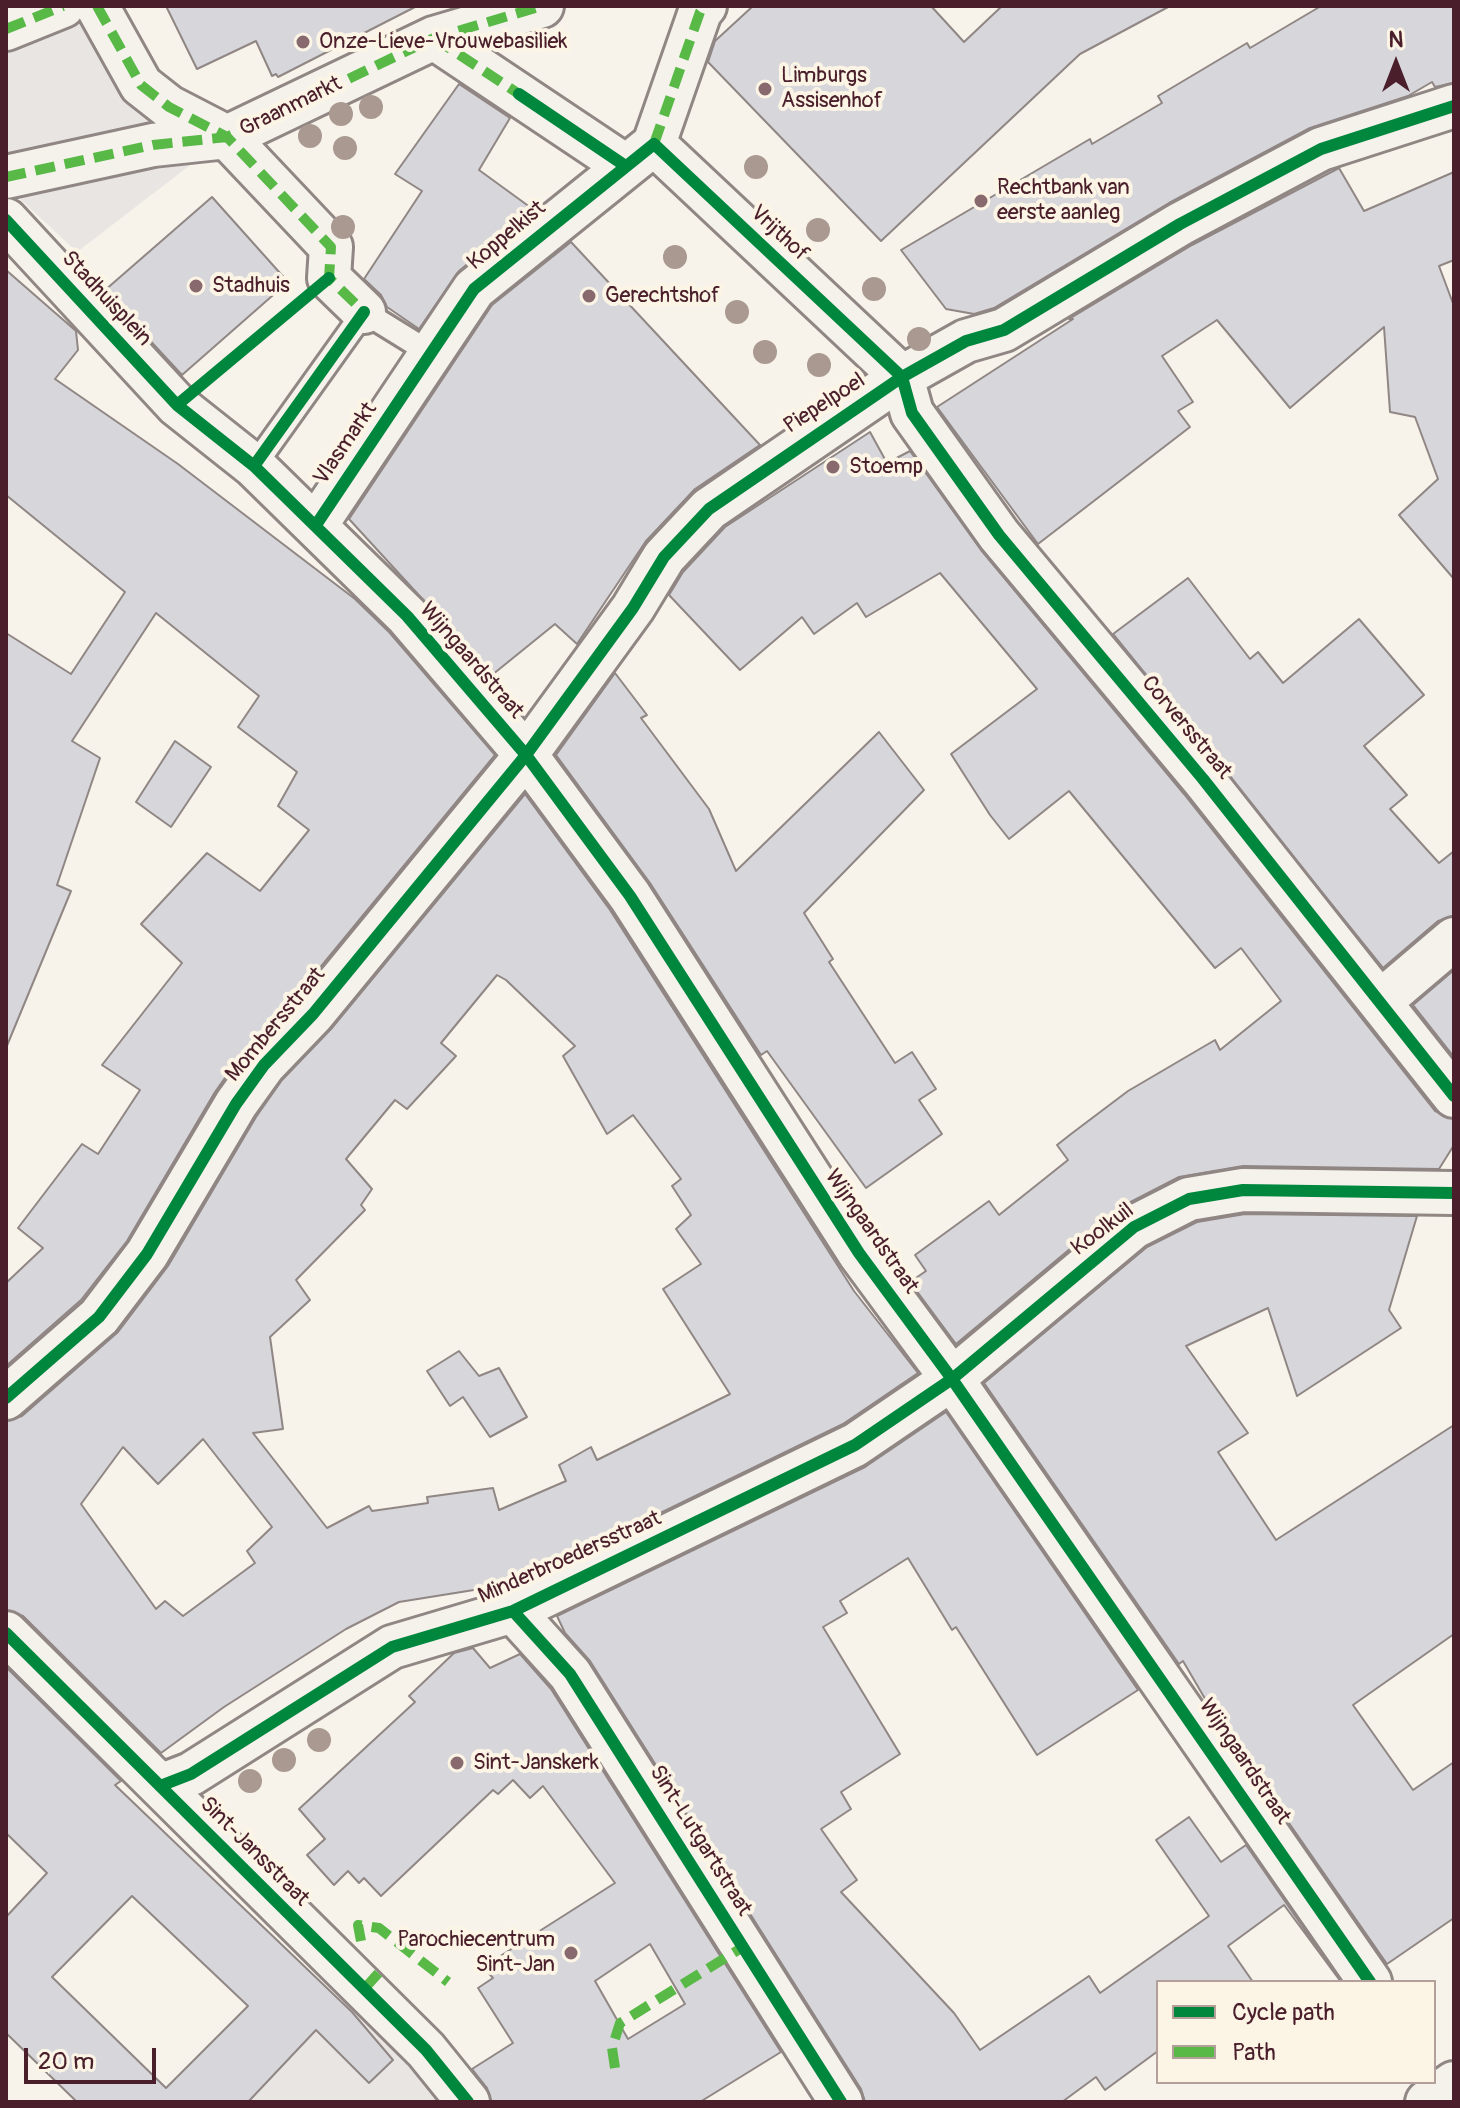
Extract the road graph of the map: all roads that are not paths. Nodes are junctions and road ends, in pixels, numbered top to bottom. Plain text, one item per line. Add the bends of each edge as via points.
1 (63, 6) edge
2 (97, 6) edge
3 (542, 6) edge
4 (705, 6) edge
5 (6, 29) edge
6 (434, 38) junction
7 (1454, 106) edge
8 (227, 137) junction
9 (639, 154) junction
10 (6, 177) edge
11 (6, 220) edge
12 (364, 312) junction
13 (432, 354) junction
14 (902, 377) junction
15 (177, 405) joint
16 (254, 466) junction
17 (316, 525) junction
18 (526, 755) junction
19 (1454, 939) edge
20 (1381, 1001) junction
21 (1454, 1096) edge
22 (1454, 1193) edge
23 (952, 1379) junction
24 (6, 1398) edge
25 (513, 1611) junction
26 (6, 1633) edge
27 (160, 1786) junction
28 (1369, 1980) edge
29 (468, 2102) edge
30 (841, 2102) edge

1 - 5 street
2 - 8 street via 141,85 169,107
3 - 6 street, Graanmarkt
4 - 9 street
6 - 8 street, Graanmarkt
6 - 9 street via 519,94
7 - 14 street, Piepelpoel via 1321,149 1180,224 1004,330 966,341
8 - 10 street via 153,145
8 - 12 street, Graanmarkt via 331,247 329,278
9 - 13 street, Koppelkist via 474,289
9 - 14 street, Vrijthof
11 - 15 street, Stadhuisplein
12 - 13 lane
12 - 16 lane
13 - 17 street, Vlasmarkt
14 - 18 street, Piepelpoel via 709,509 664,557
14 - 20 street, Corversstraat via 912,413 999,535
15 - 16 street, Vlasmarkt
16 - 17 street, Vlasmarkt
17 - 18 street, Wijngaardstraat via 407,616
18 - 23 street, Wijngaardstraat via 630,896 859,1253
18 - 24 street, Mombersstraat via 313,1014 264,1065 147,1254 99,1317
19 - 20 street
20 - 21 street, Corversstraat
22 - 23 street, Koolkuil via 1243,1190 1189,1199 1134,1227
23 - 25 street, Minderbroedersstraat via 855,1445
23 - 28 street, Wijngaardstraat
25 - 27 street, Minderbroedersstraat via 392,1647 191,1774
25 - 30 street, Sint-Lutgartstraat via 570,1674
26 - 27 street, Sint-Jansstraat
27 - 29 street, Sint-Jansstraat via 426,2050

